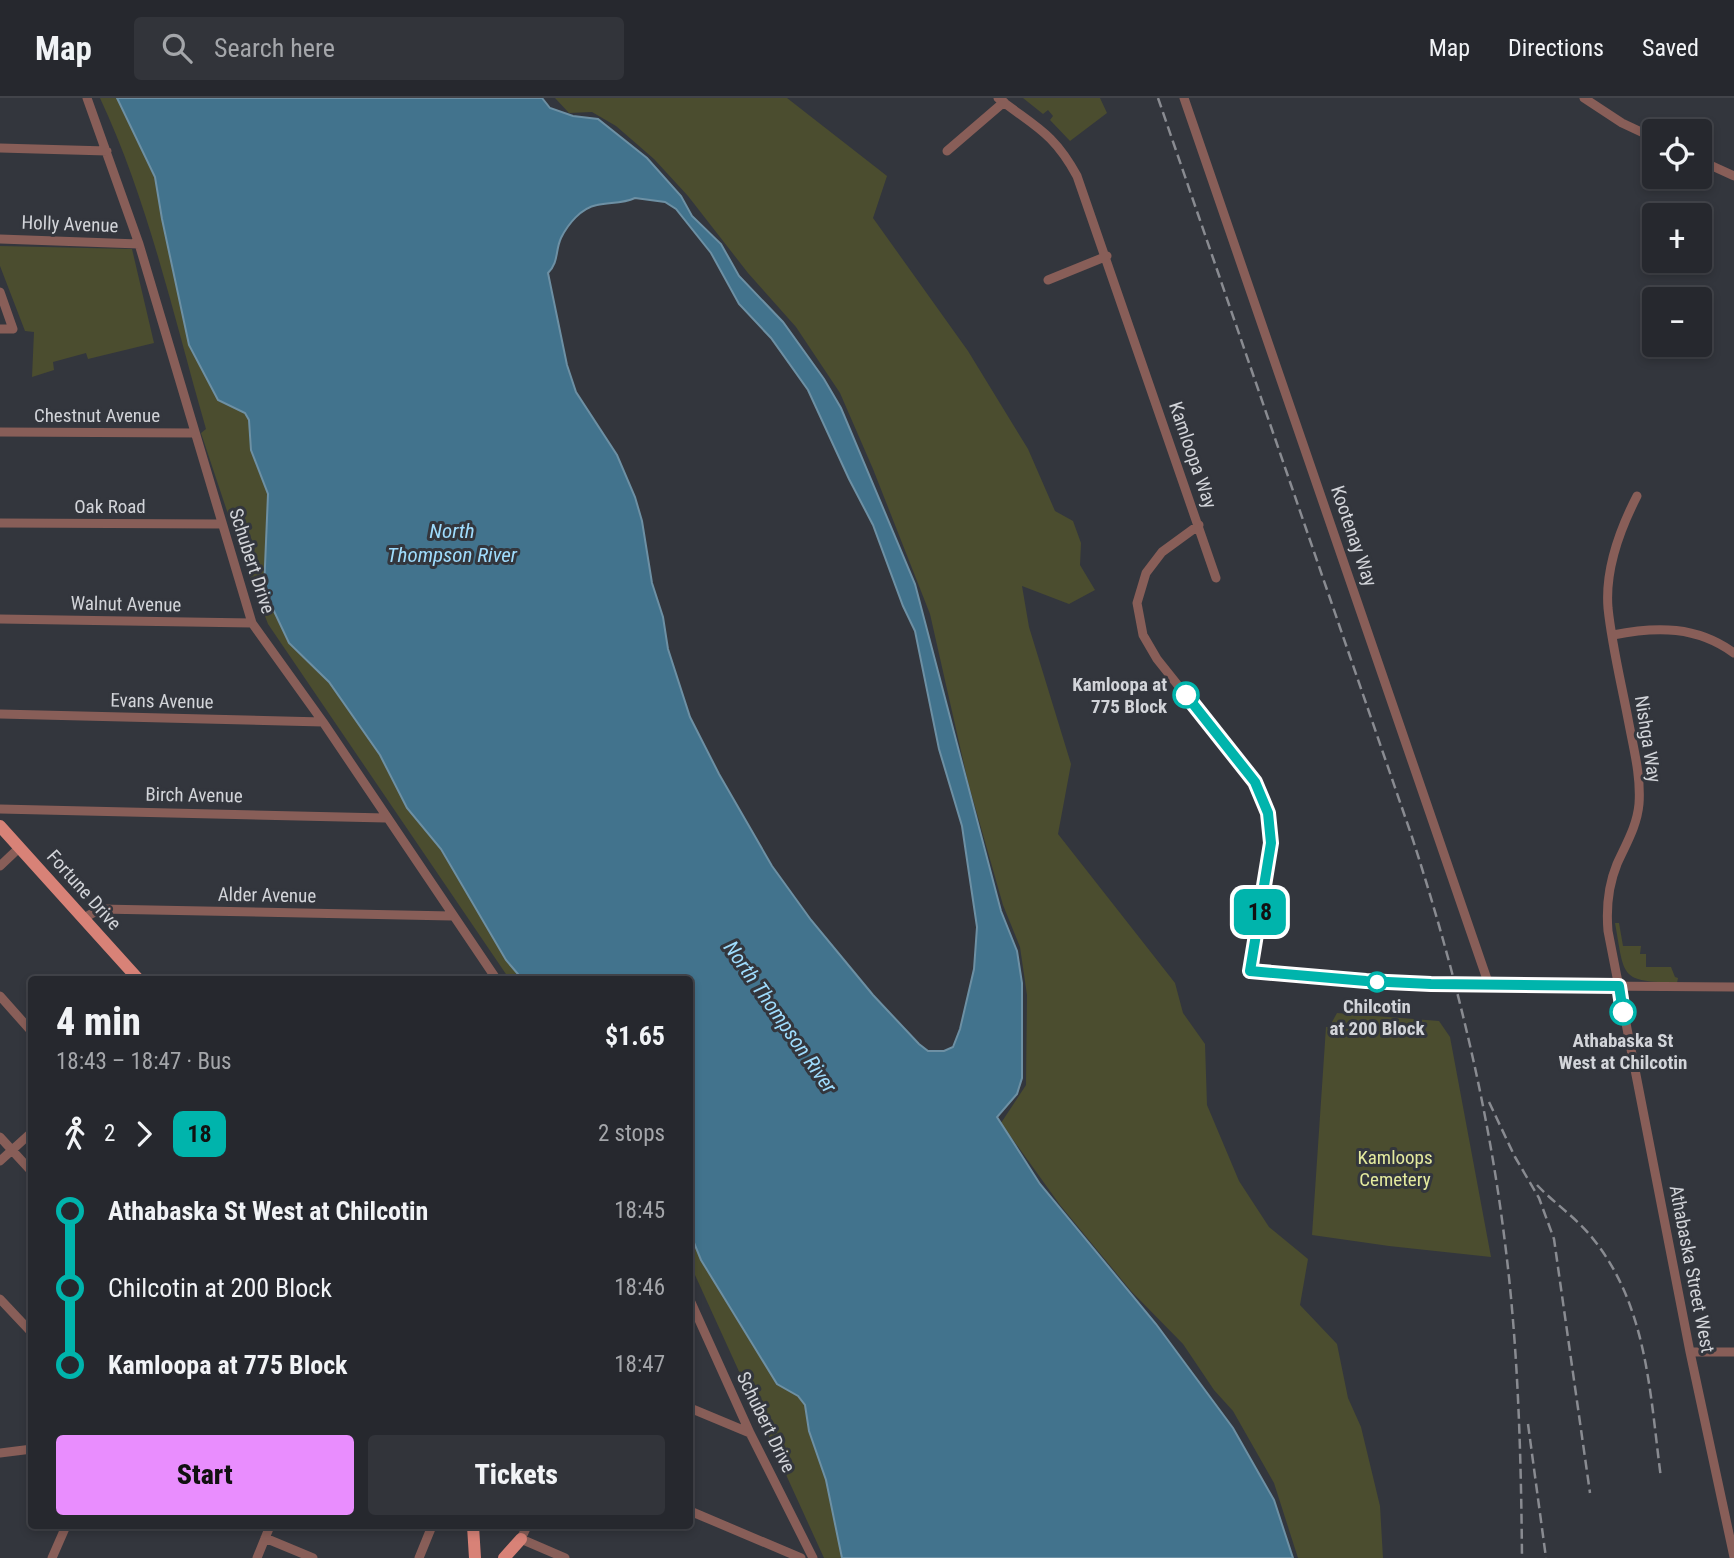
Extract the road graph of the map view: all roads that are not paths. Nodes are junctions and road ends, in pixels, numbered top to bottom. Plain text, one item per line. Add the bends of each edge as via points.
1 (86, 98) edge
2 (1184, 98) edge
3 (1584, 98) edge
4 (1001, 100) edge
5 (1642, 132) edge
6 (0, 148) edge
7 (107, 151) junction
8 (947, 151) dead end
9 (1712, 166) edge
10 (1734, 176) edge
11 (0, 239) edge
12 (139, 244) junction
13 (1107, 256) junction
14 (1048, 280) dead end
15 (0, 292) edge
16 (0, 329) edge
17 (0, 432) edge
18 (194, 433) junction
19 (1637, 496) dead end
20 (0, 523) edge
21 (220, 524) junction
22 (1199, 525) junction
23 (1216, 578) dead end
24 (0, 619) edge
25 (252, 623) junction
26 (1614, 635) junction
27 (1734, 653) edge
28 (0, 714) edge
29 (323, 722) junction
30 (0, 809) edge
31 (386, 818) junction
32 (0, 826) edge
33 (19, 848) junction
34 (0, 866) edge
35 (452, 916) junction
36 (84, 918) junction
37 (135, 976) edge
38 (494, 976) edge
39 (1489, 985) junction
40 (1619, 986) junction
41 (1734, 987) edge
42 (0, 996) edge
43 (28, 1028) edge
44 (28, 1136) edge
45 (0, 1137) edge
46 (12, 1150) junction
47 (0, 1161) edge
48 (28, 1168) edge
49 (0, 1299) edge
50 (693, 1307) edge
51 (28, 1329) edge
52 (1690, 1352) junction
53 (1734, 1352) edge
54 (693, 1409) edge
55 (750, 1433) junction
56 (28, 1450) edge
57 (0, 1453) edge
58 (693, 1512) edge
59 (65, 1529) edge
60 (269, 1529) edge
61 (431, 1529) edge
62 (473, 1529) edge
63 (526, 1529) edge
64 (265, 1538) junction
65 (521, 1539) junction
66 (1734, 1557) edge
67 (52, 1558) edge
68 (257, 1558) edge
69 (313, 1558) edge
70 (419, 1558) edge
71 (475, 1558) edge
72 (504, 1558) edge
73 (565, 1558) edge
74 (801, 1558) edge
75 (813, 1558) edge

1 - 7 street, Schubert Drive
2 - 39 street, Kootenay Way
3 - 5 street
4 - 8 street
4 - 13 street, Kamloopa Way via 1035,123 1064,153
6 - 7 street
7 - 12 street, Schubert Drive
9 - 10 street
11 - 12 street, Holly Avenue
12 - 18 street, Schubert Drive
13 - 14 street
13 - 22 street, Kamloopa Way
15 - 16 street via 12,329
17 - 18 street, Chestnut Avenue
18 - 21 street, Schubert Drive
19 - 26 street, Nishga Way via 1623,526 1610,577 1608,608
20 - 21 street, Oak Road
21 - 25 street, Schubert Drive
22 - 23 street
22 - 39 street, Kamloopa Way via 1162,552 1146,573 1137,603 1143,635 1157,659 1255,782 1268,813 1271,843 1250,971
24 - 25 street, Walnut Avenue
25 - 29 street, Schubert Drive
26 - 27 street via 1641,629 1681,630
26 - 40 street, Nishga Way via 1639,790 1632,833 1612,878 1606,909
28 - 29 street, Evans Avenue
29 - 31 street, Schubert Drive
30 - 31 street, Birch Avenue
31 - 35 street, Schubert Drive
32 - 33 main road, Fortune Drive
33 - 34 street
33 - 36 main road, Fortune Drive
35 - 36 street, Alder Avenue via 100,909
35 - 38 street, Schubert Drive
36 - 37 main road, Fortune Drive
39 - 40 street
40 - 41 street
40 - 52 street, Athabaska Street West
42 - 43 street
44 - 46 street
45 - 46 street
46 - 47 street
46 - 48 street
49 - 51 street
50 - 55 street, Schubert Drive
52 - 53 street
52 - 66 street, Athabaska Street West
54 - 55 street
55 - 75 street, Schubert Drive
56 - 57 street
58 - 74 street
59 - 67 street
60 - 64 street
61 - 70 street
62 - 71 main road
63 - 65 street
64 - 68 street
64 - 69 street
65 - 72 main road
65 - 73 street

